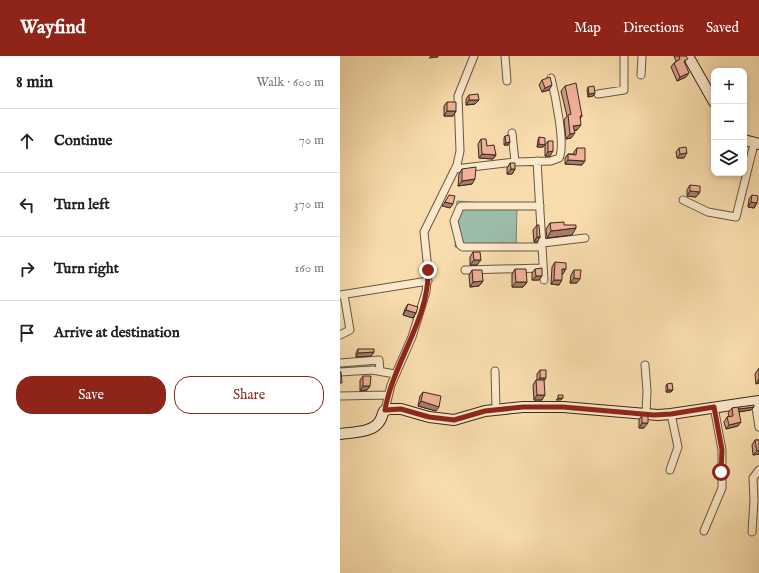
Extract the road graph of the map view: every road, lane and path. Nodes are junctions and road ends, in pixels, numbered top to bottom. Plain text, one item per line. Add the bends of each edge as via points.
1 (474, 56) edge
2 (505, 56) edge
3 (624, 56) edge
4 (642, 56) edge
5 (688, 56) edge
6 (641, 75) dead end
7 (551, 78) edge
8 (507, 82) dead end
9 (598, 94) dead end
10 (711, 97) edge
11 (512, 133) dead end
12 (747, 141) edge
13 (757, 144) edge
14 (515, 162) junction
15 (537, 162) junction
16 (455, 169) junction
17 (683, 200) dead end
18 (540, 206) junction
19 (585, 238) dead end
20 (542, 245) junction
21 (543, 268) junction
22 (465, 270) dead end
23 (544, 280) dead end
24 (428, 281) junction
25 (342, 295) edge
26 (340, 336) edge
27 (340, 363) edge
28 (645, 365) dead end
29 (380, 371) junction
30 (495, 371) dead end
31 (340, 372) edge
32 (395, 374) junction
33 (388, 395) junction
34 (340, 396) edge
35 (757, 401) edge
36 (714, 407) junction
37 (496, 409) junction
38 (385, 410) junction
39 (646, 414) junction
40 (671, 414) junction
41 (759, 428) edge
42 (340, 434) edge
43 (670, 470) dead end
44 (759, 470) edge
45 (704, 531) dead end
46 (752, 532) dead end

1 - 16 street via 458,96 460,151
2 - 8 street
3 - 9 street via 624,90
4 - 6 street
5 - 10 street
7 - 15 street via 558,109 561,152 556,160
11 - 14 street
12 - 13 street
13 - 17 street via 736,217 708,212
14 - 15 street
14 - 16 street
15 - 18 street
16 - 24 street via 424,232
18 - 20 street
18 - 20 street via 462,206 454,221 460,245 463,247
19 - 20 street
20 - 21 street
21 - 22 street
21 - 23 street
24 - 25 street
24 - 32 street via 412,337
25 - 26 street via 350,330
27 - 29 street via 379,360
28 - 39 street
29 - 31 street
29 - 32 street
30 - 37 street
32 - 33 street
33 - 34 street
33 - 38 street
35 - 36 street
35 - 41 street
36 - 40 street
36 - 45 street via 723,453 722,488
37 - 38 street via 454,420 429,417 401,409
37 - 39 street via 563,407
38 - 42 street via 374,427
39 - 40 street
40 - 43 street via 678,447
44 - 46 street via 753,476

